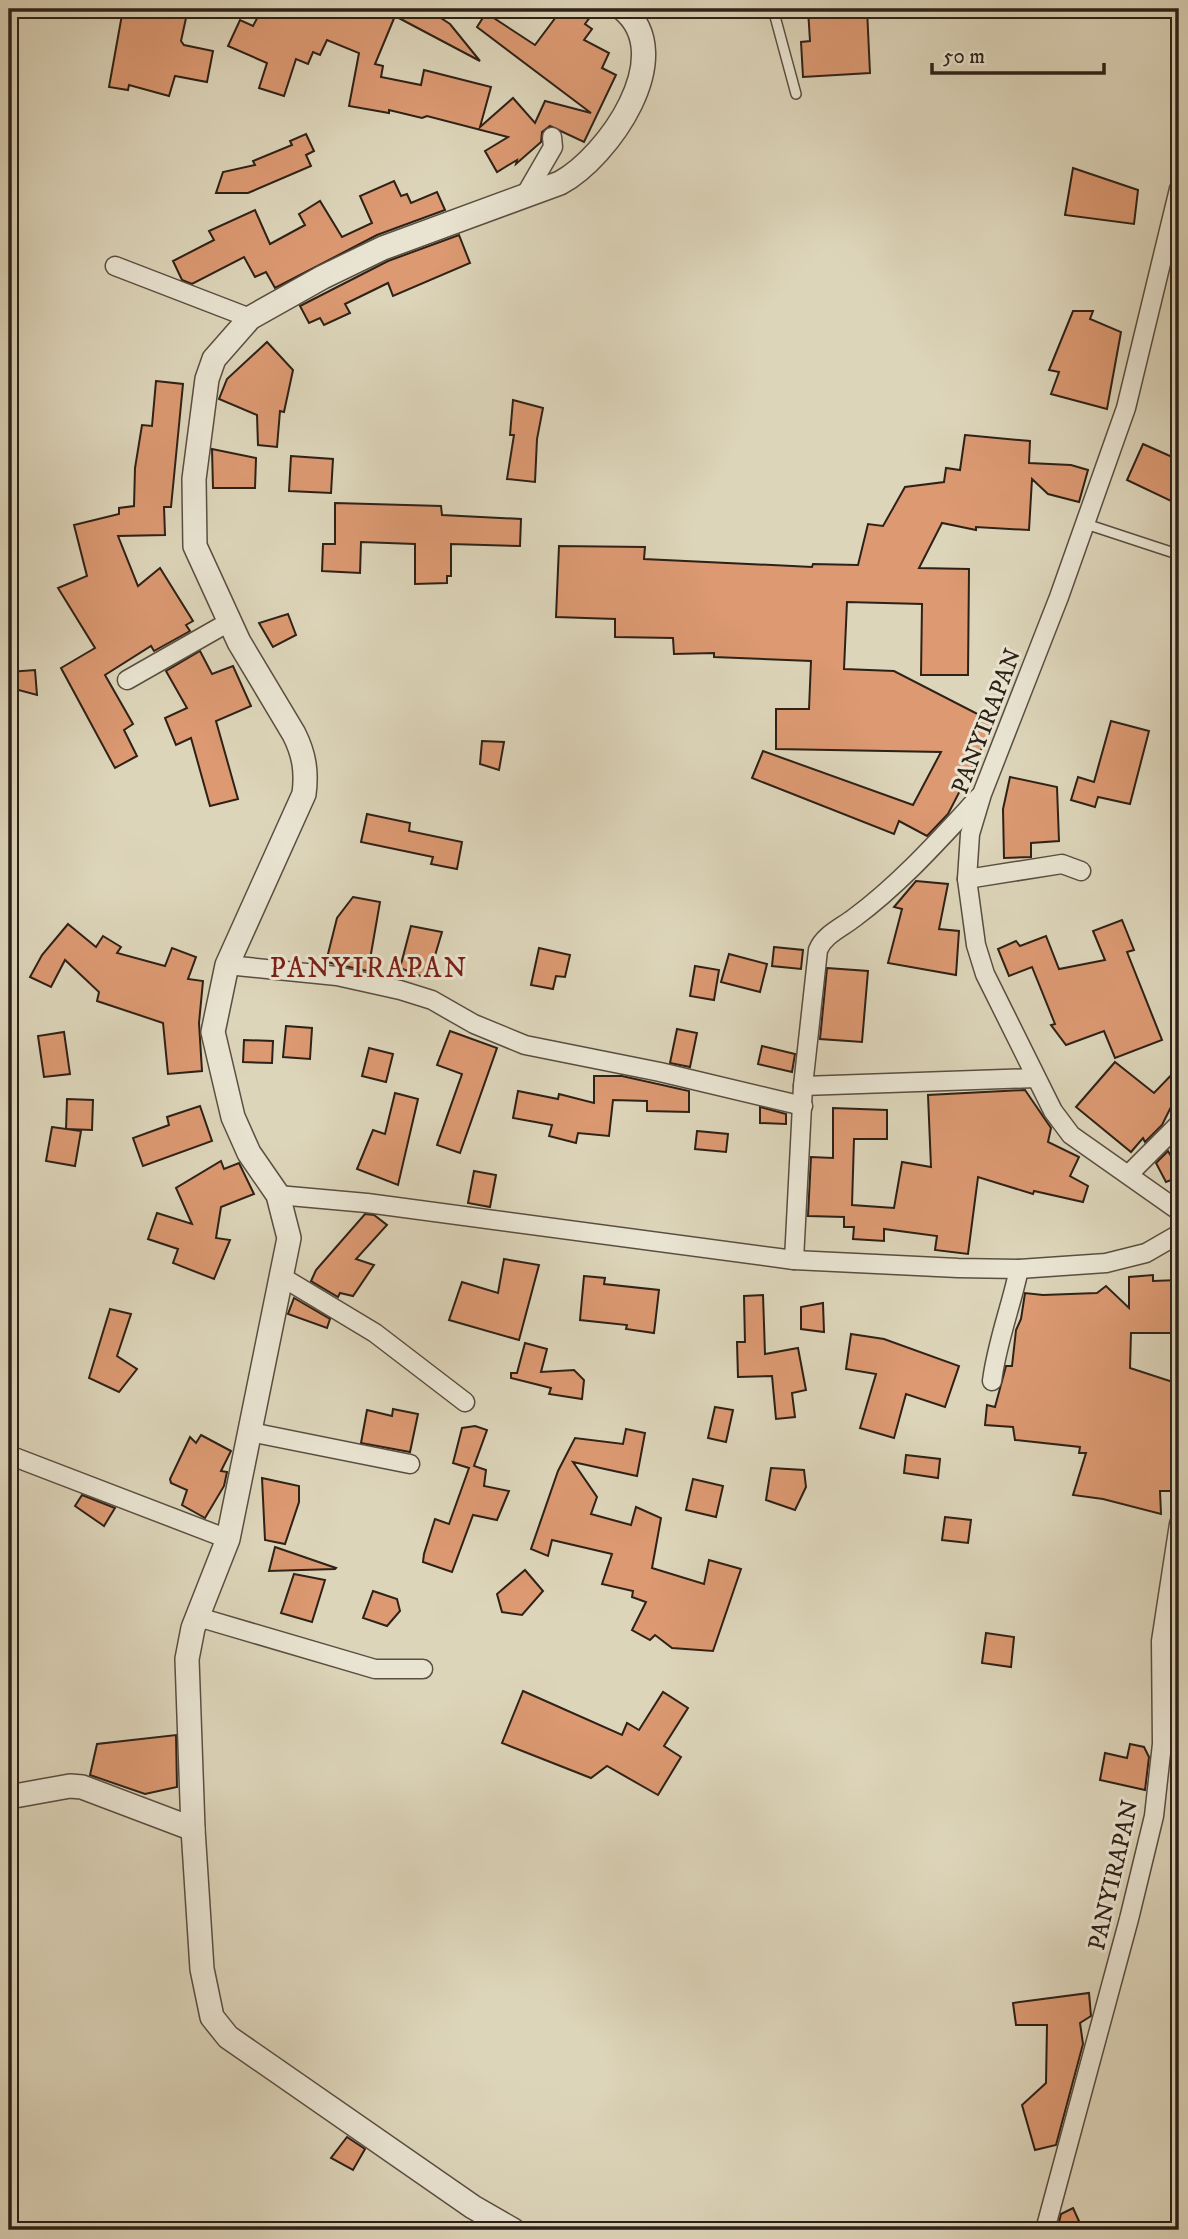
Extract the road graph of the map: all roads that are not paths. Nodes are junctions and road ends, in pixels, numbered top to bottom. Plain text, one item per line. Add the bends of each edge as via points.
1 (773, 9) edge
2 (630, 10) edge
3 (796, 94) dead end
4 (552, 137) dead end
5 (1179, 189) edge
6 (527, 192) junction
7 (115, 266) dead end
8 (250, 318) junction
9 (1086, 524) junction
10 (1171, 552) dead end
11 (229, 622) junction
12 (127, 680) dead end
13 (982, 794) junction
14 (1081, 871) dead end
15 (967, 879) junction
16 (228, 965) junction
17 (1036, 1078) junction
18 (803, 1086) junction
19 (803, 1106) junction
20 (1179, 1124) edge
21 (1129, 1174) junction
22 (278, 1195) junction
23 (1179, 1211) edge
24 (1179, 1234) edge
25 (793, 1260) junction
26 (1019, 1269) junction
27 (282, 1277) junction
28 (992, 1381) dead end
29 (465, 1402) dead end
30 (250, 1432) junction
31 (9, 1455) edge
32 (410, 1464) dead end
33 (1179, 1524) edge
34 (228, 1539) junction
35 (198, 1617) junction
36 (423, 1669) dead end
37 (9, 1797) edge
38 (193, 1829) junction
39 (513, 2230) edge
40 (1045, 2230) edge

1 - 3 lane
2 - 6 street via 644,55 627,111 573,176
4 - 6 street via 553,147
5 - 9 street, PANYIRAPAN via 1126,408
6 - 8 street via 383,248
7 - 8 street
8 - 11 street via 223,345 209,370 194,479 196,552
9 - 10 lane
9 - 13 street, PANYIRAPAN
11 - 12 street
11 - 16 street via 302,750 306,779 304,794
13 - 15 street, PANYIRAPAN via 971,834
13 - 18 street via 879,899 823,939
14 - 15 street via 1062,864
15 - 17 street, PANYIRAPAN via 985,974
16 - 19 street via 337,976 400,990 432,1000 525,1045
16 - 22 street via 213,1032 219,1065 233,1117 249,1153
17 - 18 street
17 - 21 street, PANYIRAPAN via 1071,1135
18 - 19 street
19 - 25 street
20 - 21 street
21 - 23 street, PANYIRAPAN
22 - 25 street
22 - 27 street via 289,1231
24 - 26 street via 1146,1253 1106,1263
25 - 26 street
26 - 28 street
27 - 29 street via 375,1334
27 - 30 street
30 - 32 street
30 - 34 street
31 - 34 street
33 - 40 street, PANYIRAPAN via 1161,1641 1157,1800
34 - 35 street
35 - 36 street via 375,1669
35 - 38 street via 190,1639 188,1690
37 - 38 street via 82,1787
38 - 39 street via 202,1969 214,2022 248,2051

